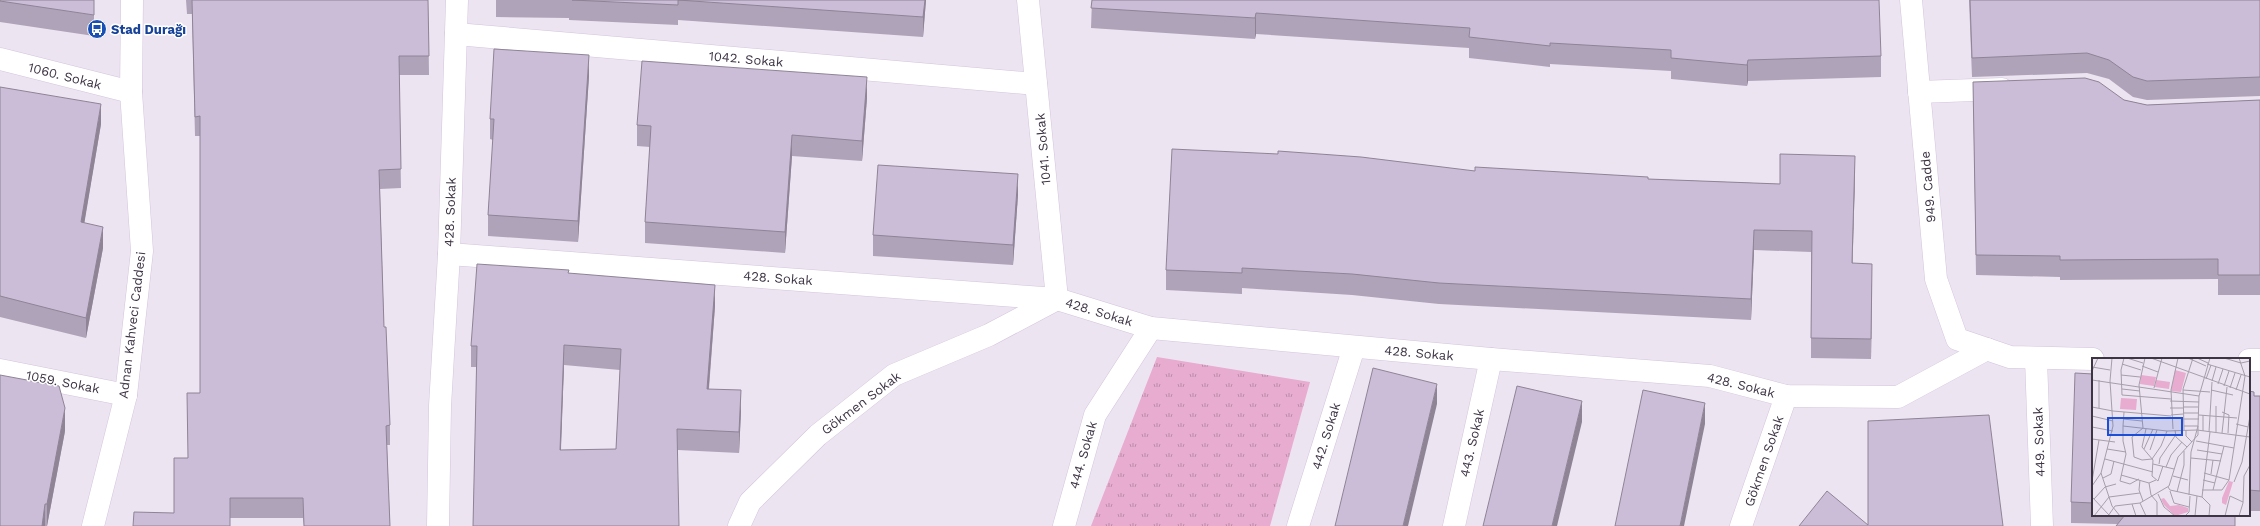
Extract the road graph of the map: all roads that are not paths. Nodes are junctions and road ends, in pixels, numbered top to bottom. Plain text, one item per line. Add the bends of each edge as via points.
1 (132, 0) edge
2 (457, 0) edge
3 (1028, 0) edge
4 (1910, 0) edge
5 (456, 34) junction
6 (0, 59) edge
7 (1036, 84) junction
8 (2023, 88) edge
9 (131, 92) junction
10 (1919, 92) junction
11 (449, 254) junction
12 (1057, 299) junction
13 (1151, 328) junction
14 (1354, 347) junction
15 (1988, 349) junction
16 (1491, 359) junction
17 (2036, 359) junction
18 (2092, 359) edge
19 (0, 370) edge
20 (126, 395) junction
21 (1786, 396) junction
22 (93, 526) edge
23 (438, 526) edge
24 (739, 526) edge
25 (1064, 526) edge
26 (1298, 526) edge
27 (1454, 526) edge
28 (1741, 526) edge
29 (2042, 526) edge

1 - 9 street, Adnan Kahveci Caddesi
2 - 5 street, 428. Sokak
3 - 7 street, 1041. Sokak
4 - 10 street, 949. Cadde
5 - 7 street, 1042. Sokak
5 - 11 street, 428. Sokak
6 - 9 street, 1060. Sokak
7 - 12 street, 1041. Sokak
8 - 10 street
9 - 20 street, Adnan Kahveci Caddesi via 142,251
10 - 15 street, 949. Cadde via 1936,279 1957,339
11 - 12 street, 428. Sokak
11 - 23 street via 440,406
12 - 13 street, 428. Sokak
12 - 24 street, Gökmen Sokak via 989,335 894,375 818,435 750,502
13 - 14 street, 428. Sokak
13 - 25 street, 444. Sokak via 1094,415
14 - 16 street, 428. Sokak
14 - 26 street, 442. Sokak
15 - 17 street via 2010,357
15 - 21 street, 428. Sokak via 1898,397
16 - 21 street, 428. Sokak via 1710,376
16 - 27 street, 443. Sokak
17 - 18 street
17 - 29 street, 449. Sokak
19 - 20 street, 1059. Sokak
20 - 22 street, Adnan Kahveci Caddesi
21 - 28 street, Gökmen Sokak

